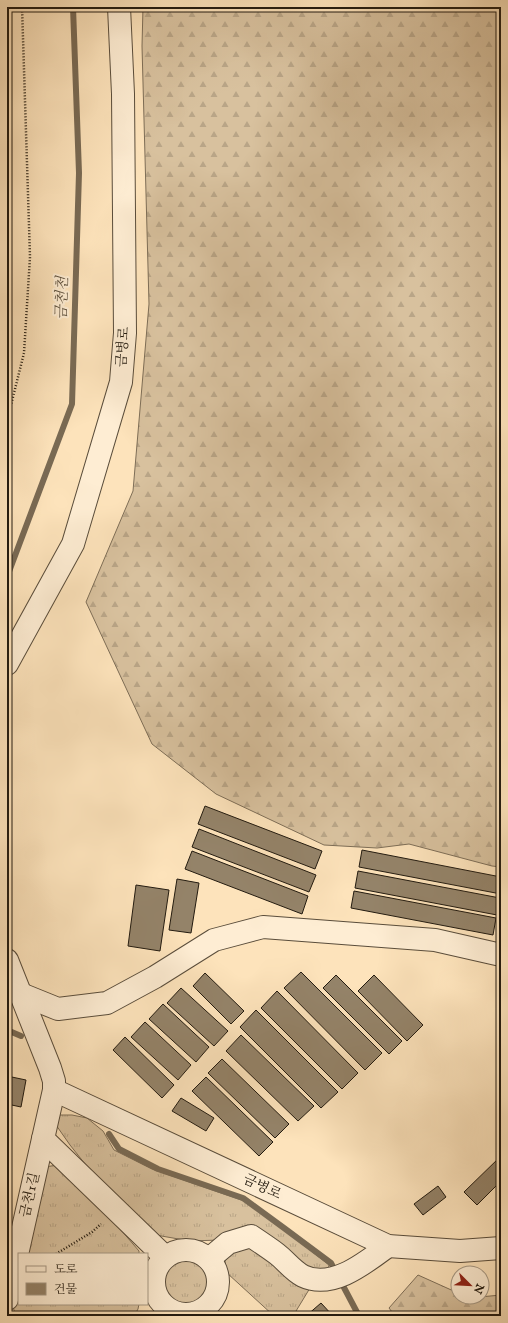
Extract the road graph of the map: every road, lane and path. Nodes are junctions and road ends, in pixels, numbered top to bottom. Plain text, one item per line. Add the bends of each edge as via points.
1 (22, 7) edge
2 (119, 7) edge
3 (7, 421) edge
4 (7, 664) edge
5 (501, 955) edge
6 (7, 960) edge
7 (21, 994) junction
8 (54, 1090) junction
9 (43, 1139) junction
10 (115, 1209) junction
11 (388, 1246) junction
12 (501, 1248) edge
13 (58, 1253) edge
14 (165, 1258) junction
15 (209, 1259) junction
16 (7, 1299) edge
17 (212, 1311) edge
18 (164, 1312) edge

1 - 3 path via 30,257 24,353
2 - 4 street, 금병로 via 123,94 125,333 121,382 73,544
5 - 7 street via 435,940 263,927 214,940 107,1003 58,1009
6 - 7 street
7 - 8 street via 50,1068
8 - 9 street, 금천1길
8 - 11 street, 금병로
9 - 10 street
9 - 16 street, 금천1길
10 - 13 path via 92,1232
10 - 14 street
11 - 12 street, 금병로 via 460,1251
11 - 15 street via 337,1276 319,1280 302,1276 252,1236 228,1243
14 - 15 street via 173,1252 187,1250 201,1253
14 - 18 street via 155,1274 154,1284 155,1293
15 - 17 street via 218,1278
17 - 18 street via 187,1315

